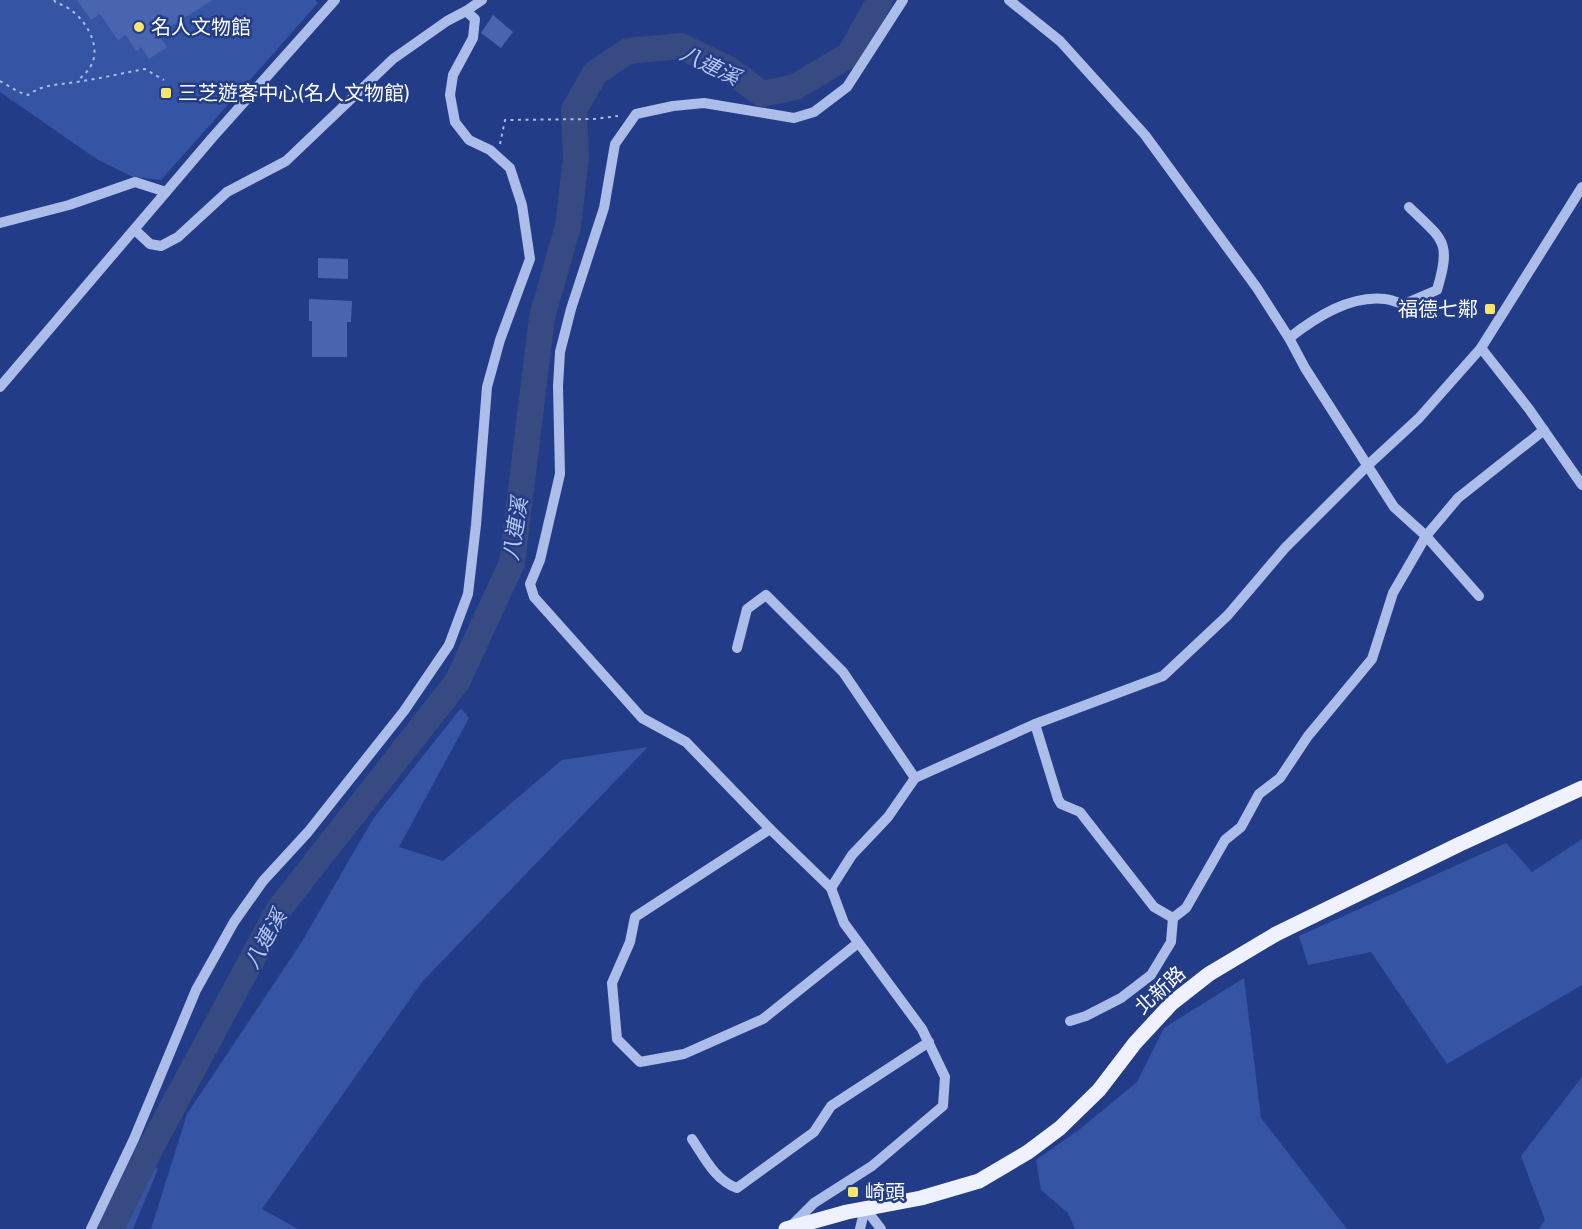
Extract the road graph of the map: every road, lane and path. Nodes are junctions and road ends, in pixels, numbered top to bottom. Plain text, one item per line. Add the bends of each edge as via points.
1 (54, 0) edge
2 (335, 0) edge
3 (482, 0) edge
4 (903, 0) edge
5 (1009, 0) edge
6 (466, 12) junction
7 (164, 80) dead end
8 (0, 81) edge
9 (76, 82) junction
10 (636, 114) junction
11 (495, 154) junction
12 (1582, 187) edge
13 (166, 192) junction
14 (1409, 207) dead end
15 (0, 223) edge
16 (135, 230) junction
17 (1289, 338) junction
18 (1481, 348) junction
19 (0, 387) edge
20 (1544, 430) junction
21 (1367, 466) junction
22 (1580, 483) edge
23 (1426, 536) junction
24 (1479, 596) dead end
25 (737, 648) dead end
26 (1035, 724) junction
27 (915, 777) junction
28 (1582, 788) edge
29 (770, 829) junction
30 (831, 888) junction
31 (1173, 918) junction
32 (858, 943) junction
33 (1070, 1021) dead end
34 (929, 1042) junction
35 (692, 1139) dead end
36 (865, 1208) junction
37 (788, 1228) edge
38 (92, 1229) edge
39 (860, 1229) edge
40 (881, 1229) edge

1 - 9 path via 78,16 92,38 94,56 88,70
2 - 13 street
3 - 6 street
4 - 10 street via 847,87 814,112 794,118 704,103
5 - 17 street via 1060,41 1145,135
6 - 11 street via 476,19 473,38 453,75 450,95 455,122 469,140
6 - 16 street via 393,59 286,161 226,192 178,237 161,246 150,244
7 - 9 path via 145,69
8 - 9 path via 28,95 51,84
10 - 11 path via 594,119 505,120
10 - 29 street via 615,144 604,208 570,309 560,352 561,474 540,560 530,584 534,597 642,718 686,742
11 - 38 street via 510,168 522,205 530,259 487,387 468,594 449,645 404,711 308,832 263,881 234,922 196,990
12 - 18 street
13 - 15 street via 135,182
13 - 16 street
14 - 17 street via 1440,236 1445,264 1437,290 1404,304 1386,299 1359,300 1314,318
16 - 19 street
17 - 21 street
18 - 20 street
18 - 21 street via 1419,418
20 - 22 street
20 - 23 street via 1458,498
21 - 23 street via 1394,507
21 - 26 street via 1285,548 1228,615 1163,676
23 - 24 street
23 - 31 street via 1393,593 1372,659 1308,736 1280,778 1259,794 1241,827 1225,840 1186,908
25 - 27 street via 747,609 766,595 843,672
26 - 27 street
26 - 31 street via 1061,804 1080,812 1154,908
27 - 30 street via 888,817 852,855
28 - 36 main road, 北新路 via 1276,934 1209,974 1172,1003 1099,1090 1060,1128 979,1181 921,1198
29 - 30 street
29 - 32 street via 636,917 630,942 612,982 617,1039 640,1062 684,1054 763,1019
30 - 32 street via 844,923
31 - 33 street via 1171,942 1151,975 1121,998
32 - 34 street
34 - 35 street via 831,1106 814,1132 736,1188 727,1185 710,1167
34 - 37 street via 945,1077 943,1106 872,1166 814,1203
36 - 37 main road, 北新路
36 - 39 street
36 - 40 street

